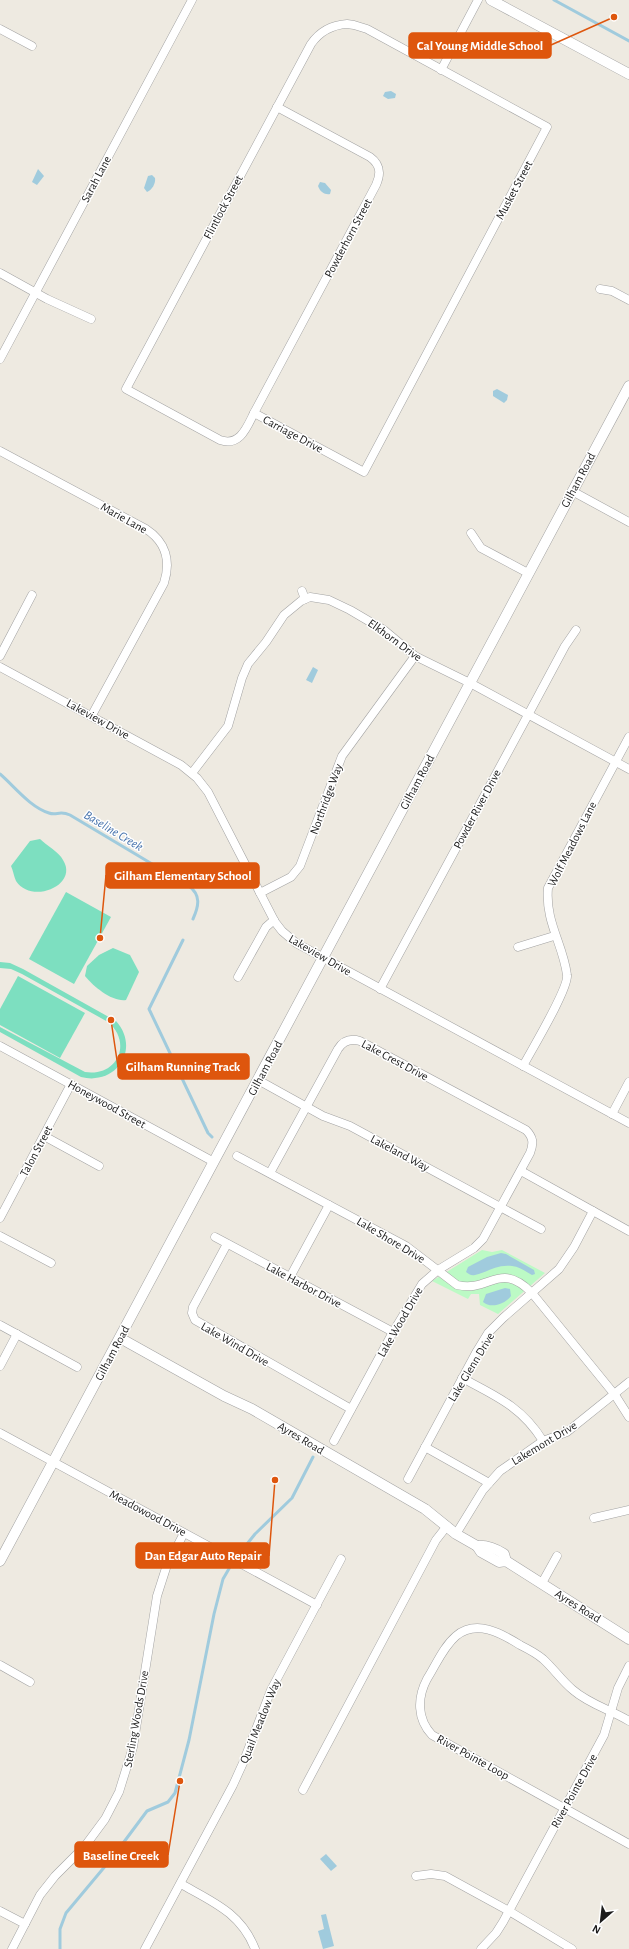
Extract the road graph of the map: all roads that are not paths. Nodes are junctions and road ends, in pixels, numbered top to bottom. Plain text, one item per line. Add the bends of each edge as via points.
1 (192, 0) edge
2 (478, 0) edge
3 (491, 0) edge
4 (0, 29) edge
5 (326, 29) joint
6 (32, 46) dead end
7 (441, 70) junction
8 (629, 74) edge
9 (277, 107) junction
10 (0, 273) edge
11 (600, 289) dead end
12 (36, 292) junction
13 (629, 300) edge
14 (91, 319) dead end
15 (0, 359) edge
16 (629, 386) edge
17 (126, 389) joint
18 (254, 413) junction
19 (0, 451) edge
20 (364, 472) joint
21 (572, 492) junction
22 (629, 522) edge
23 (471, 533) dead end
24 (528, 573) junction
25 (32, 595) dead end
26 (576, 630) dead end
27 (0, 656) edge
28 (415, 656) junction
29 (0, 666) edge
30 (470, 683) junction
31 (528, 714) junction
32 (92, 715) junction
33 (629, 737) edge
34 (616, 762) junction
35 (629, 769) edge
36 (192, 773) junction
37 (260, 893) junction
38 (274, 920) junction
39 (554, 936) junction
40 (518, 947) dead end
41 (324, 959) junction
42 (238, 977) dead end
43 (380, 989) junction
44 (0, 1046) edge
45 (523, 1066) junction
46 (258, 1080) junction
47 (629, 1082) edge
48 (71, 1084) junction
49 (306, 1107) junction
50 (612, 1114) junction
51 (629, 1123) edge
52 (44, 1136) junction
53 (532, 1139) joint
54 (237, 1156) dead end
55 (214, 1162) junction
56 (99, 1166) dead end
57 (520, 1172) junction
58 (270, 1174) junction
59 (329, 1205) junction
60 (501, 1207) junction
61 (593, 1211) junction
62 (0, 1218) edge
63 (541, 1229) dead end
64 (629, 1231) edge
65 (0, 1236) edge
66 (215, 1237) dead end
67 (227, 1244) junction
68 (51, 1263) dead end
69 (438, 1270) junction
70 (290, 1277) junction
71 (532, 1293) junction
72 (0, 1325) edge
73 (393, 1332) junction
74 (17, 1334) junction
75 (120, 1338) junction
76 (0, 1366) edge
77 (78, 1367) dead end
78 (462, 1378) junction
79 (629, 1382) edge
80 (615, 1395) junction
81 (351, 1409) junction
82 (629, 1417) edge
83 (0, 1433) edge
84 (334, 1441) dead end
85 (542, 1441) junction
86 (425, 1447) junction
87 (53, 1462) junction
88 (408, 1479) dead end
89 (489, 1482) junction
90 (629, 1510) edge
91 (594, 1518) dead end
92 (447, 1526) junction
93 (184, 1533) junction
94 (456, 1534) junction
95 (557, 1556) dead end
96 (341, 1559) dead end
97 (0, 1561) edge
98 (542, 1583) junction
99 (317, 1604) junction
100 (629, 1638) edge
101 (0, 1665) edge
102 (629, 1666) edge
103 (30, 1682) dead end
104 (613, 1712) junction
105 (629, 1721) edge
106 (303, 1790) dead end
107 (565, 1807) junction
108 (629, 1844) edge
109 (416, 1876) dead end
110 (181, 1884) junction
111 (0, 1911) edge
112 (509, 1911) junction
113 (25, 1924) junction
114 (561, 1946) edge
115 (12, 1949) edge
116 (145, 1949) edge
117 (255, 1949) edge
118 (481, 1949) edge
119 (572, 1949) edge

1 - 12 street, Sarah Lane
2 - 7 street
3 - 8 street
4 - 6 street
5 - 7 street, Musket Street via 347,24 361,27
5 - 9 street, Flintlock Street via 311,44
7 - 20 street, Musket Street via 547,127
9 - 17 street, Flintlock Street
9 - 18 street, Powderhorn Street via 370,157 384,174
10 - 12 street
11 - 13 street via 612,291
12 - 14 street
12 - 15 street, Sarah Lane
16 - 21 street, Gilham Road
17 - 18 street, Carriage Drive via 228,442 240,437
18 - 20 street, Carriage Drive
19 - 32 street, Marie Lane via 146,529 158,538 165,550 168,561 164,582
21 - 22 street
21 - 24 street, Gilham Road
23 - 24 street via 481,548
24 - 30 street, Gilham Road
25 - 27 street
26 - 31 street, Powder River Drive
28 - 30 street, Elkhorn Drive
28 - 36 street, Elkhorn Drive via 384,630 350,610 324,598 304,595 284,615 248,664 228,726
28 - 37 street, Northridge Way via 342,756 298,870 287,879
29 - 32 street, Lakeview Drive
30 - 31 street, Elkhorn Drive
30 - 41 street, Gilham Road
31 - 34 street, Elkhorn Drive
31 - 43 street, Powder River Drive
32 - 36 street, Lakeview Drive
33 - 34 street, Wolf Meadows Lane
34 - 35 street, Elkhorn Drive
34 - 39 street, Wolf Meadows Lane via 550,882 548,905
36 - 37 street, Lakeview Drive via 208,792
37 - 38 street, Lakeview Drive
38 - 41 street, Lakeview Drive via 288,938
38 - 42 street via 266,927
39 - 40 street
39 - 45 street, Wolf Meadows Lane via 567,980
41 - 43 street, Lakeview Drive
41 - 46 street, Gilham Road
43 - 45 street, Lakeview Drive
44 - 48 street, Honeywood Street
45 - 50 street, Lakeview Drive
46 - 49 street, Lakeland Way
46 - 55 street, Gilham Road
47 - 50 street
48 - 52 street, Talon Street
48 - 55 street, Honeywood Street
49 - 53 street, Lake Crest Drive via 341,1045 353,1039 526,1130
49 - 58 street, Lake Crest Drive
49 - 60 street, Lakeland Way via 350,1126
50 - 51 street, Lakeview Drive
52 - 56 street
52 - 62 street, Talon Street
53 - 57 street, Lake Wood Drive via 532,1147
54 - 58 street, Lake Shore Drive
55 - 75 street, Gilham Road
57 - 60 street, Lake Wood Drive
57 - 61 street
58 - 59 street, Lake Shore Drive
59 - 69 street, Lake Shore Drive via 406,1246
59 - 70 street
60 - 63 street, Lakeland Way
60 - 69 street, Lake Wood Drive via 479,1244
61 - 64 street
61 - 71 street, Lake Glenn Drive via 565,1263
65 - 68 street
66 - 67 street, Lake Harbor Drive
67 - 70 street, Lake Harbor Drive
67 - 81 street, Lake Wind Drive via 193,1307 195,1320
69 - 71 street, Lake Shore Drive via 457,1285 467,1286 509,1278 522,1282
69 - 73 street, Lake Wood Drive via 422,1284
70 - 73 street, Lake Harbor Drive
71 - 78 street, Lake Glenn Drive via 488,1333
71 - 80 street, Lake Shore Drive
72 - 74 street
73 - 81 street, Lake Wood Drive
74 - 76 street
74 - 77 street
75 - 87 street, Gilham Road
75 - 92 street, Ayres Road via 283,1426 425,1509
78 - 85 street via 512,1405 534,1427
78 - 86 street, Lake Glenn Drive
79 - 80 street, Lakemont Drive
80 - 82 street, Lake Shore Drive
80 - 85 street, Lakemont Drive via 566,1432
81 - 84 street, Lake Wood Drive
83 - 87 street, Meadowood Drive
85 - 89 street, Lakemont Drive via 510,1463
86 - 88 street, Lake Glenn Drive
86 - 89 street
87 - 93 street, Meadowood Drive
87 - 97 street, Gilham Road
89 - 94 street, Lakemont Drive
90 - 91 street
92 - 94 street, Ayres Road
92 - 106 street via 436,1540
93 - 99 street, Meadowood Drive
93 - 113 street, Sterling Woods Drive via 166,1568 157,1596 133,1747 120,1792 105,1819 85,1846 40,1895
94 - 98 street, Ayres Road via 499,1562 506,1561
95 - 98 street
96 - 99 street, Quail Meadow Way
98 - 100 street, Ayres Road
99 - 110 street, Quail Meadow Way via 271,1690 244,1764
101 - 103 street
102 - 104 street, River Pointe Drive via 618,1688
104 - 105 street, River Pointe Loop
104 - 107 street, River Pointe Drive via 604,1735
104 - 107 street, River Pointe Loop via 574,1691 538,1655 504,1635 488,1629 469,1629 455,1636 446,1646 425,1684 420,1698 420,1714 432,1735
107 - 108 street, River Pointe Loop
107 - 112 street, River Pointe Drive
109 - 112 street via 445,1876
110 - 116 street, Quail Meadow Way
110 - 117 street via 221,1906 236,1918 250,1935
111 - 113 street
112 - 114 street
112 - 118 street, River Pointe Drive via 496,1933
113 - 115 street, Sterling Woods Drive
114 - 119 street

